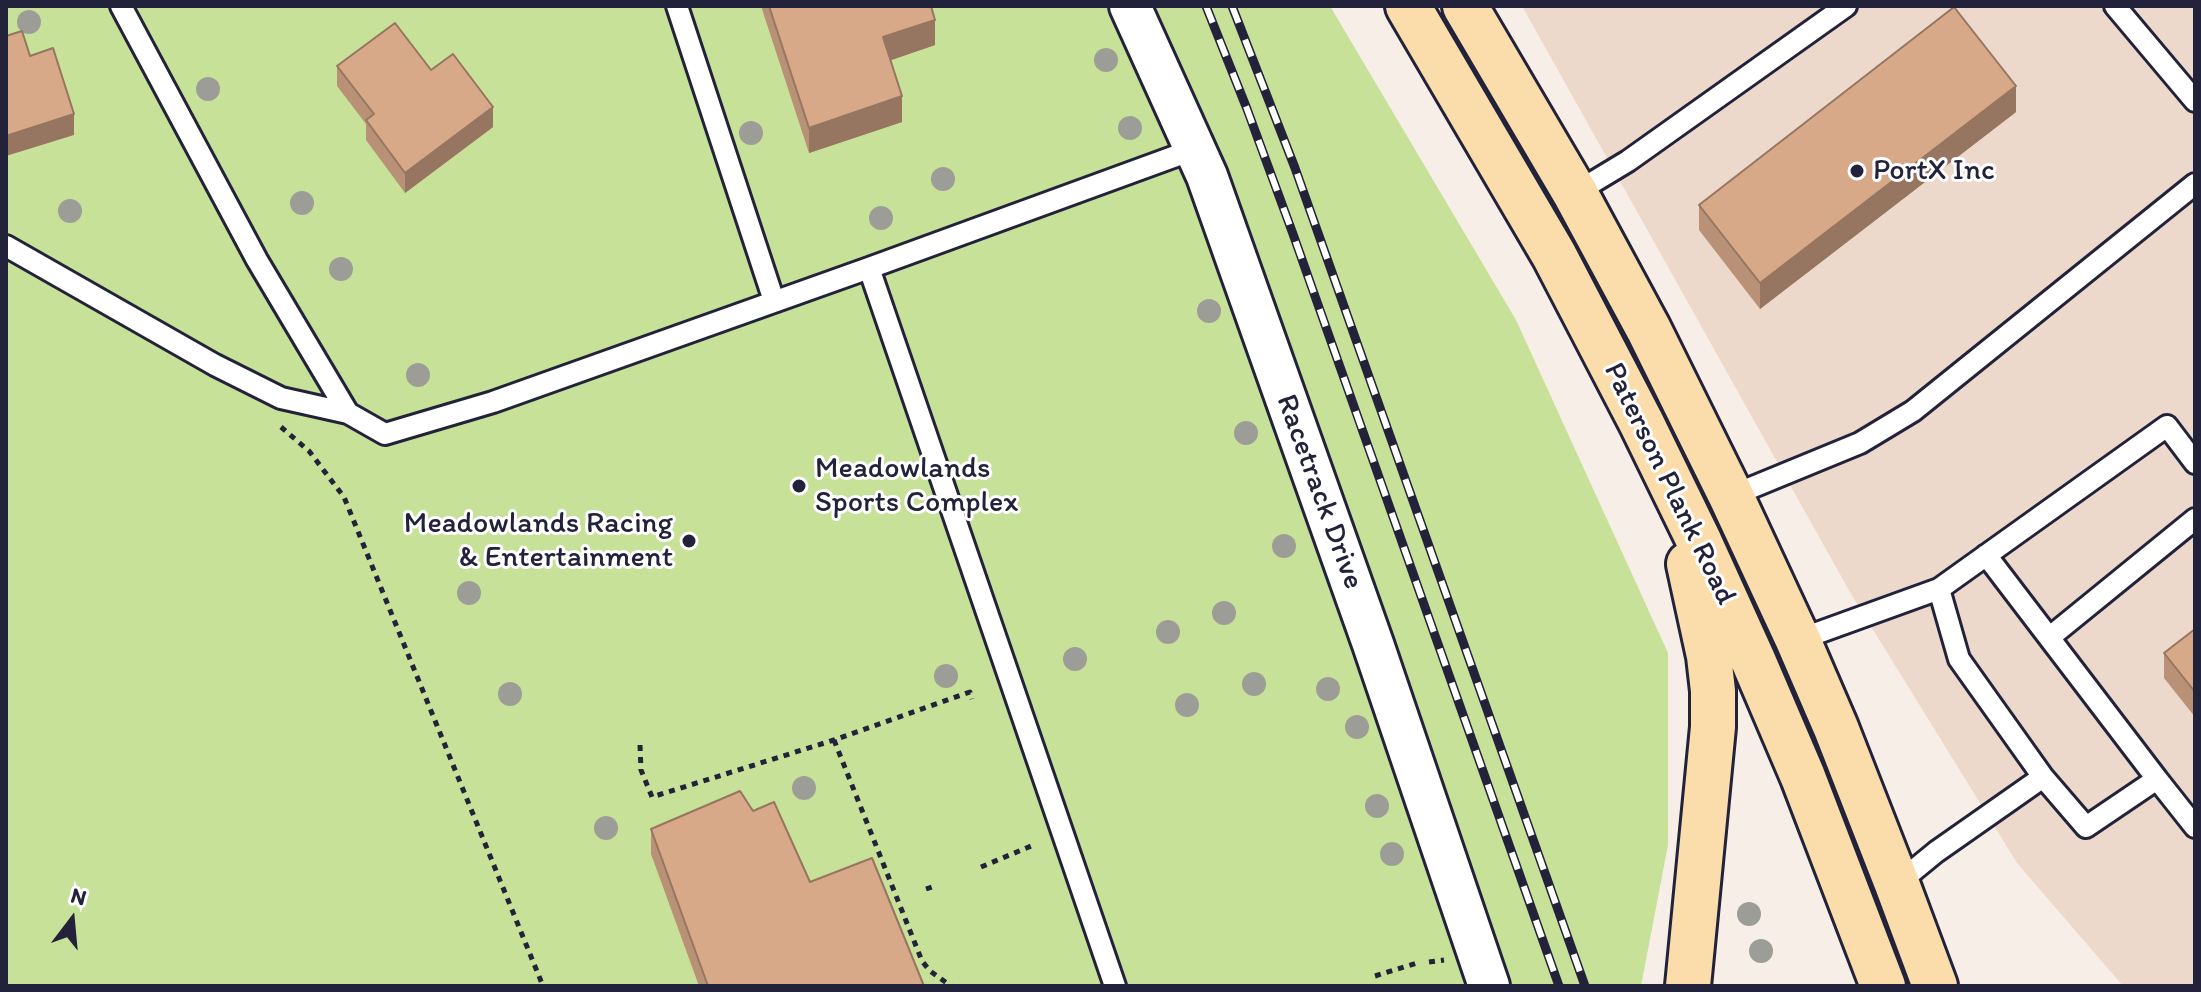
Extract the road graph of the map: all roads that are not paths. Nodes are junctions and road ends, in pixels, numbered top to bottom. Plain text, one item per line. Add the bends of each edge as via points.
1 (121, 6) edge
2 (677, 6) edge
3 (1130, 6) edge
4 (1408, 6) edge
5 (1465, 6) edge
6 (1846, 6) edge
7 (2115, 6) edge
8 (2195, 101) edge
9 (1195, 149) junction
10 (2195, 184) edge
11 (1575, 193) junction
12 (6, 246) edge
13 (869, 268) junction
14 (774, 301) junction
15 (348, 413) junction
16 (2195, 463) edge
17 (1670, 482) junction
18 (1731, 496) junction
19 (2195, 519) edge
20 (1986, 555) junction
21 (1939, 589) junction
22 (2050, 637) junction
23 (1798, 640) junction
24 (2043, 777) junction
25 (2157, 779) junction
26 (2195, 827) edge
27 (1897, 884) junction
28 (1917, 936) junction
29 (1115, 986) edge
30 (1489, 986) edge
31 (1688, 986) edge
32 (1883, 986) edge
33 (1935, 986) edge
34 (1970, 986) edge

1 - 15 lane via 257,260
2 - 14 lane
3 - 9 street, Racetrack Drive
4 - 17 main road, Paterson Plank Road via 1554,255
5 - 11 main road, Paterson Plank Road
6 - 11 lane
7 - 8 lane
9 - 13 lane
9 - 30 street, Racetrack Drive
10 - 18 lane via 1913,411 1860,443
11 - 18 main road, Paterson Plank Road
12 - 15 lane via 281,398
13 - 14 lane
13 - 29 lane
14 - 15 lane via 493,402 385,434
16 - 20 lane via 2167,426
17 - 31 main road via 1713,691
17 - 32 main road, Paterson Plank Road via 1783,729
18 - 23 main road, Paterson Plank Road
19 - 22 lane
20 - 21 lane
20 - 22 lane
21 - 23 lane
21 - 24 lane via 1959,659
22 - 25 lane
23 - 27 main road, Paterson Plank Road
24 - 25 lane via 2086,827
24 - 27 lane
25 - 26 lane
27 - 28 main road, Paterson Plank Road
28 - 33 main road, Paterson Plank Road
28 - 34 main road

